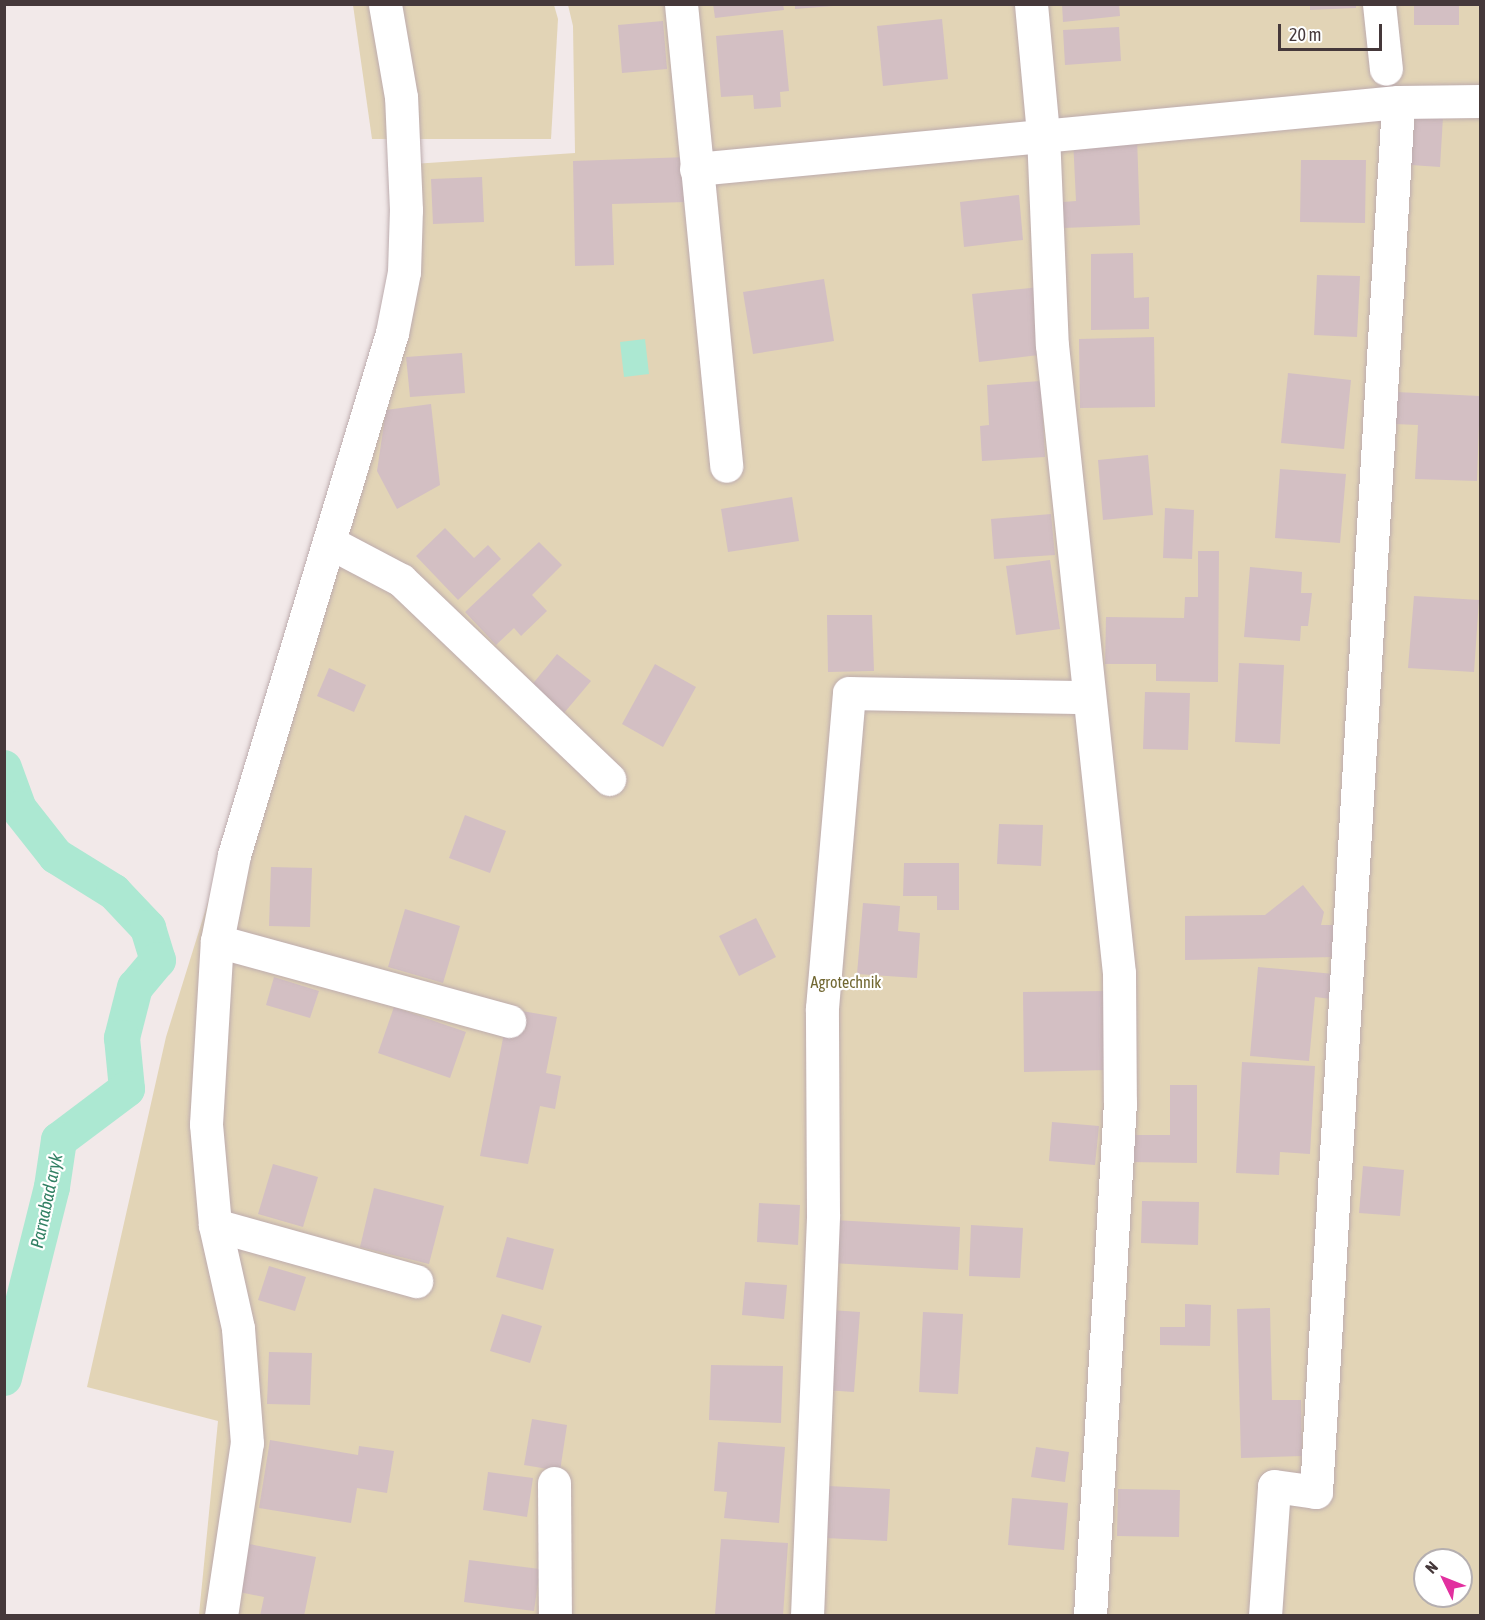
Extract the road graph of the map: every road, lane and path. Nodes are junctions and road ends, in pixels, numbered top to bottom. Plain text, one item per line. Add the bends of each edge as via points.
1 (385, 4) edge
2 (681, 4) edge
3 (1031, 4) edge
4 (1379, 4) edge
5 (1386, 69) dead end
6 (1480, 101) edge
7 (1398, 102) junction
8 (1043, 134) junction
9 (696, 169) junction
10 (726, 466) dead end
11 (329, 543) junction
12 (1089, 697) junction
13 (609, 779) dead end
14 (218, 942) junction
15 (508, 1021) dead end
16 (216, 1225) junction
17 (416, 1281) dead end
18 (554, 1483) dead end
19 (221, 1616) edge
20 (555, 1616) edge
21 (807, 1616) edge
22 (1090, 1616) edge
23 (1265, 1616) edge

1 - 11 street via 400,97 404,272 392,333
2 - 9 street
3 - 8 street
4 - 5 street
6 - 7 street
7 - 8 street
7 - 23 street via 1316,1492 1274,1486
8 - 9 street
8 - 12 street via 1052,345
9 - 10 street
11 - 13 street via 401,580
11 - 14 street via 234,855
12 - 21 street via 849,693 822,1008 823,1214
12 - 22 street via 1119,973 1120,1102
14 - 15 street
14 - 16 street via 206,1124
16 - 17 street
16 - 19 street via 238,1328 247,1443
18 - 20 street

